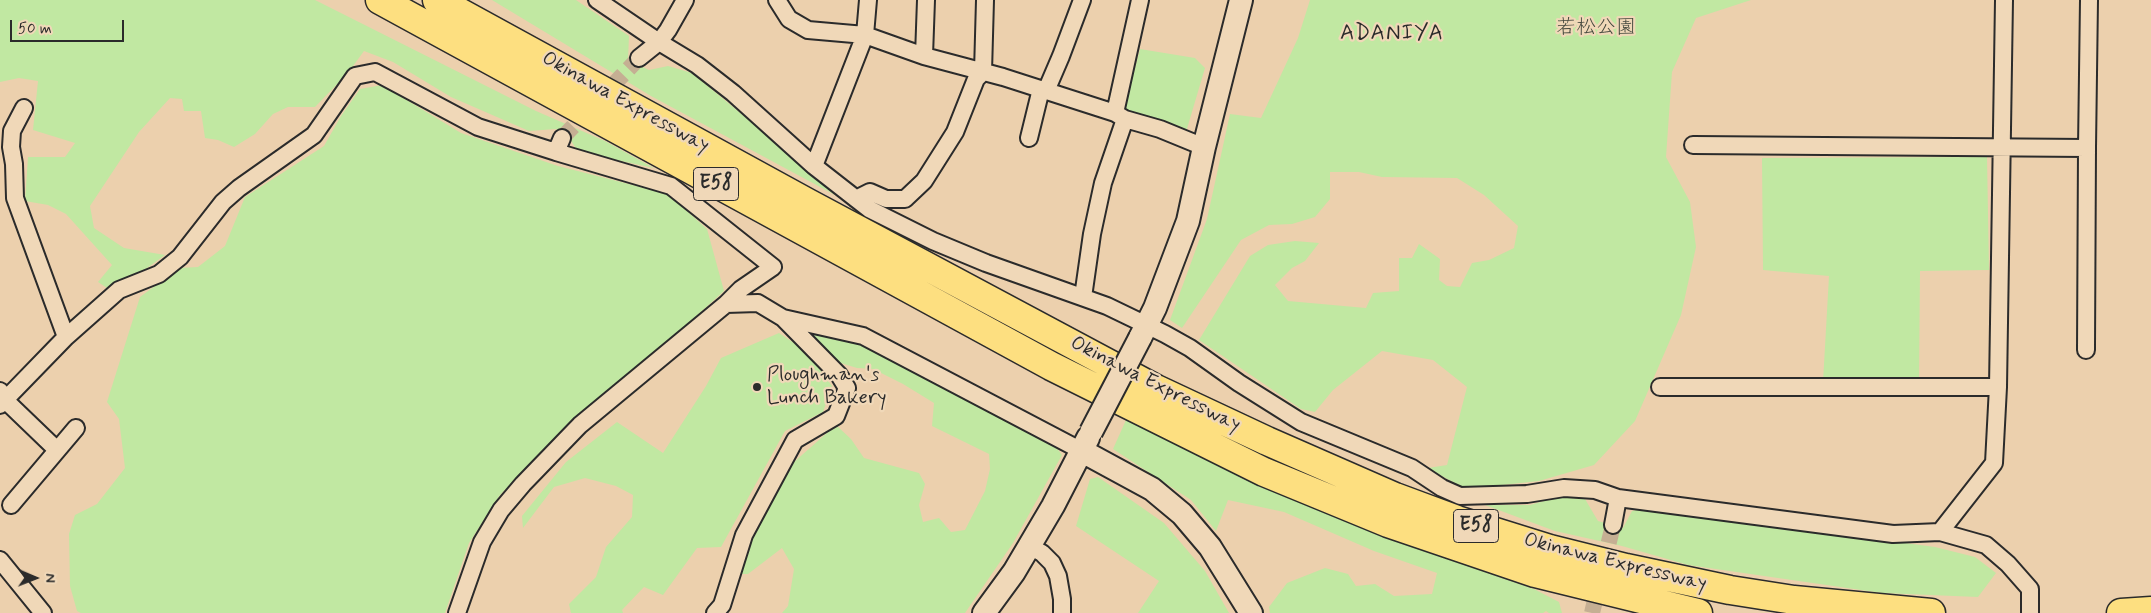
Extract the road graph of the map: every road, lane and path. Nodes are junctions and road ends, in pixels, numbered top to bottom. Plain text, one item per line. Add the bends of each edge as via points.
1 (380, 0) edge
2 (437, 0) edge
3 (597, 0) edge
4 (685, 0) edge
5 (777, 0) edge
6 (868, 0) edge
7 (926, 0) edge
8 (985, 0) edge
9 (1082, 0) edge
10 (1140, 0) edge
11 (1241, 0) edge
12 (2004, 0) edge
13 (2089, 0) edge
14 (865, 35) junction
15 (659, 42) junction
16 (924, 56) junction
17 (639, 58) tunnel mouth
18 (983, 72) junction
19 (1044, 90) junction
20 (24, 108) dead end
21 (1120, 116) junction
22 (1029, 138) dead end
23 (1693, 145) dead end
24 (1204, 147) junction
25 (2001, 148) junction
26 (2087, 148) junction
27 (814, 166) junction
28 (856, 199) junction
29 (1083, 297) junction
30 (726, 304) junction
31 (784, 318) junction
32 (1144, 332) junction
33 (66, 337) junction
34 (2086, 350) dead end
35 (1660, 387) dead end
36 (1998, 387) junction
37 (2, 399) edge
38 (76, 428) dead end
39 (1086, 442) junction
40 (57, 450) junction
41 (1618, 498) junction
42 (11, 505) dead end
43 (1612, 525) tunnel mouth
44 (1940, 532) junction
45 (1029, 546) junction
46 (0, 560) edge
47 (2151, 611) edge
48 (43, 613) edge
49 (457, 613) edge
50 (715, 613) edge
51 (984, 613) edge
52 (1062, 613) edge
53 (1251, 613) edge
54 (1698, 613) edge
55 (1931, 613) edge
56 (2030, 613) edge
57 (2121, 613) edge

1 - 54 highway, Okinawa Expressway / E58 via 1052,366 1264,472 1388,523 1535,573
2 - 55 highway, Okinawa Expressway / E58 via 1156,389 1395,497 1550,549 1626,568 1794,600
3 - 15 street
4 - 15 street
5 - 14 street via 789,19 808,30
6 - 14 street
7 - 16 street
8 - 18 street
9 - 19 street via 1062,56
10 - 21 street
11 - 24 main road
12 - 25 street
13 - 26 street
14 - 16 street
14 - 27 street
15 - 17 street
15 - 27 street via 697,65 733,93
16 - 18 street
18 - 19 street
18 - 28 street via 976,79 954,132 924,181 905,199 886,199 870,192
19 - 21 street
19 - 22 street
20 - 33 street via 12,131 15,198
21 - 24 street
21 - 29 street via 1092,234
23 - 25 street
24 - 32 main road via 1188,221
25 - 26 street
25 - 36 street
26 - 34 street
27 - 28 street
28 - 29 street via 869,209 933,241
29 - 32 street via 1108,306
30 - 31 street via 758,303
30 - 33 street via 741,289 774,267 671,186 559,145 478,127 374,72 355,76 314,136 223,202 180,257 159,274 119,290
30 - 49 street via 580,425 523,484 501,510 482,542
31 - 39 street via 863,336
31 - 50 street via 839,375 847,388 836,416 795,440 744,535 722,605
32 - 39 main road, bridge
32 - 41 street via 1190,348 1238,384 1301,422 1412,468 1460,496 1527,494 1564,488 1595,490
33 - 37 street
35 - 36 street
36 - 44 street via 1994,463
37 - 40 street
38 - 40 street
39 - 45 main road
39 - 53 main road via 1182,514 1210,547
40 - 42 street
41 - 43 street
41 - 44 street via 1893,534
44 - 56 street via 1986,545 2008,564 2030,588
45 - 51 main road
45 - 52 street via 1042,553 1058,576
46 - 48 street
47 - 57 highway

